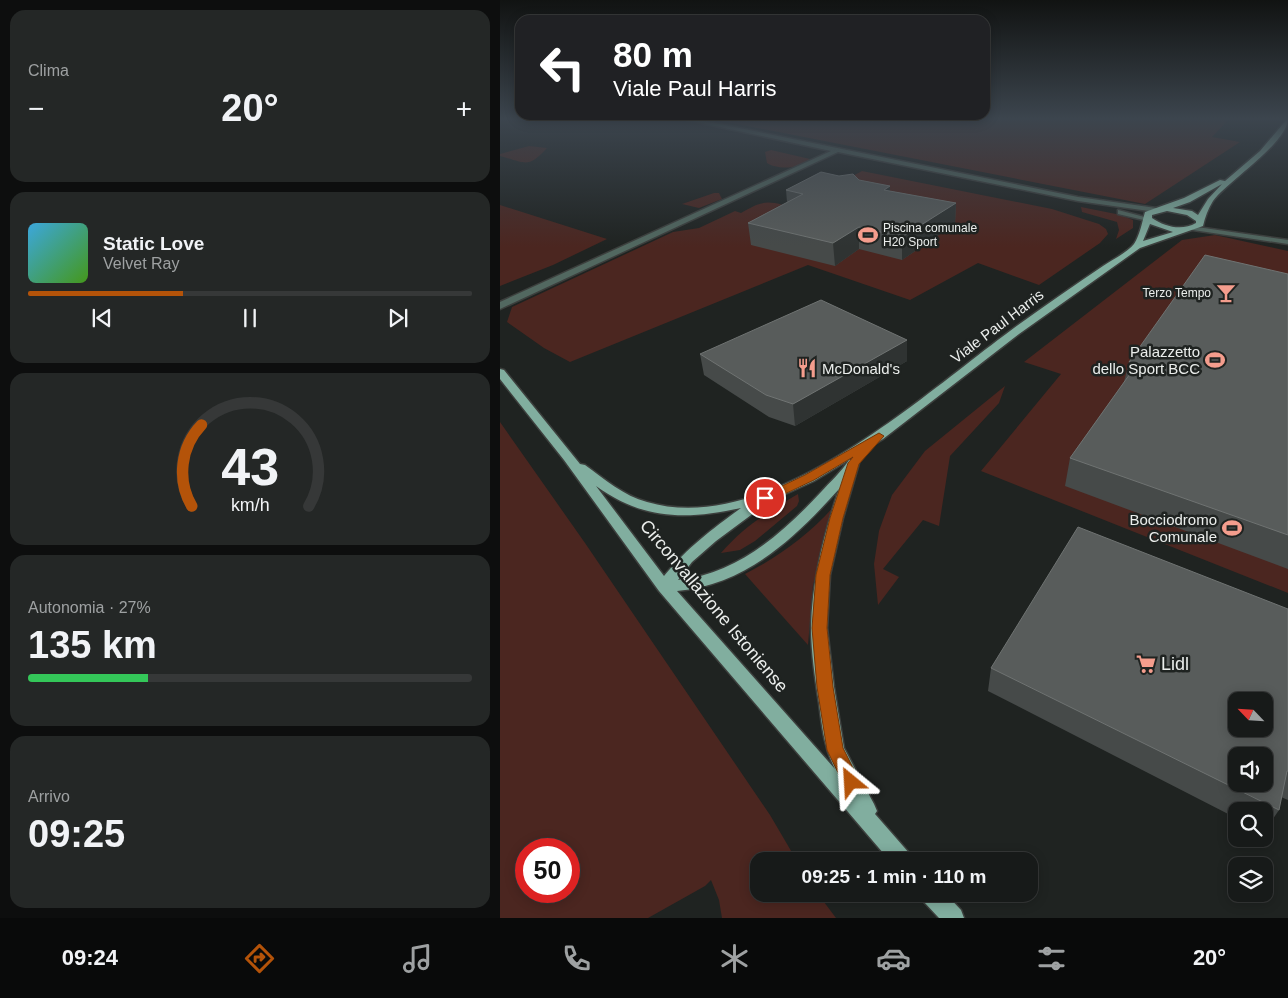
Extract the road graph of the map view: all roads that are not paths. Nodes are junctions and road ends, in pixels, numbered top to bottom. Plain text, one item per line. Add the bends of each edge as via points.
1 (815, 161) edge
2 (891, 161) edge
3 (1252, 161) edge
4 (1235, 175) junction
5 (1078, 199) junction
6 (1159, 210) junction
7 (1200, 219) junction
8 (1148, 220) junction
9 (1191, 228) junction
10 (1255, 236) junction
11 (1288, 242) edge
12 (1137, 246) junction
13 (500, 306) edge
14 (500, 372) edge
15 (879, 436) junction
16 (568, 457) junction
17 (853, 463) junction
18 (765, 498) junction
19 (664, 587) junction
20 (876, 829) junction
21 (895, 852) edge
22 (939, 902) edge
23 (953, 918) edge

1 - 13 street
2 - 5 street
3 - 4 main road
4 - 6 main road via 1187,200
4 - 7 main road via 1209,200
5 - 6 street
5 - 8 street
6 - 7 main road via 1184,211
6 - 8 main road via 1148,214
7 - 9 main road via 1200,224
7 - 10 street
8 - 9 main road via 1165,227
8 - 12 main road
9 - 10 street
9 - 12 main road, Viale Paul Harris
10 - 11 street
12 - 15 main road, Viale Paul Harris via 1015,332
14 - 16 main road, Circonvallazione Istoniense
15 - 17 main road, Viale Paul Harris
15 - 18 main road, Viale Paul Harris via 810,478
16 - 18 main road, Viale Paul Harris via 605,487 644,506 687,512 715,510
16 - 19 main road, Circonvallazione Istoniense
17 - 19 main road, Viale Paul Harris via 780,542 744,566 701,582
17 - 20 main road, Viale Paul Harris via 823,575 819,628 835,750
18 - 19 main road, Viale Paul Harris via 711,536 687,558
19 - 20 main road, Circonvallazione Istoniense
20 - 21 main road, Circonvallazione Istoniense
22 - 23 main road

